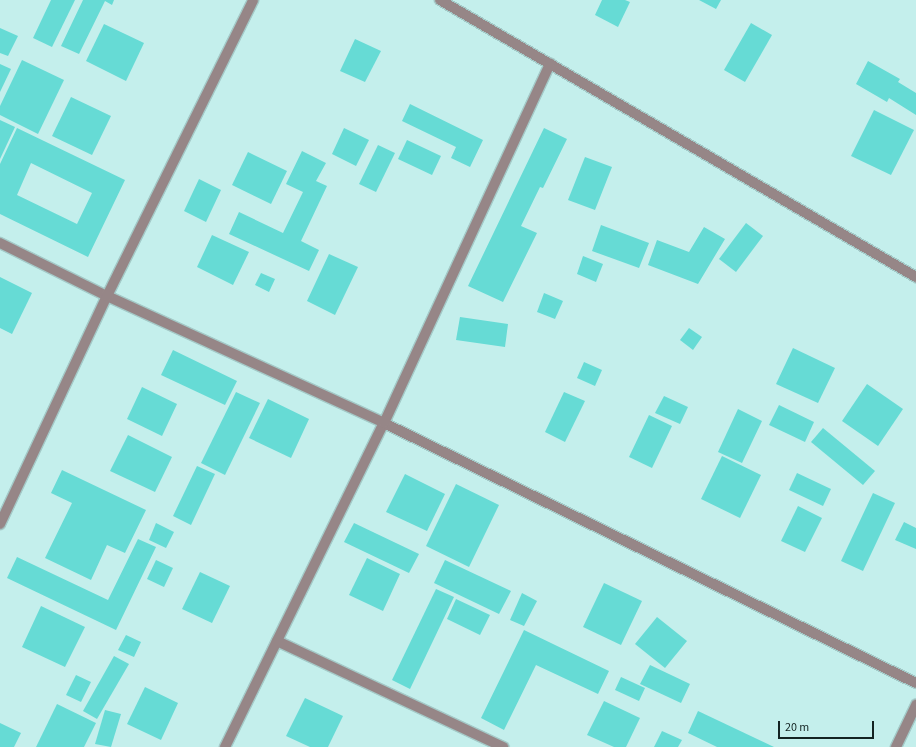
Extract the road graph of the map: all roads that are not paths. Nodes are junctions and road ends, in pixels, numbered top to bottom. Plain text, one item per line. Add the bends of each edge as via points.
1 (253, 0) edge
2 (440, 0) edge
3 (550, 64) junction
4 (0, 243) edge
5 (916, 276) edge
6 (106, 296) junction
7 (384, 423) junction
8 (0, 524) edge
9 (277, 640) junction
10 (916, 684) edge
11 (916, 705) edge
12 (225, 747) edge
13 (503, 747) edge
14 (896, 747) edge

1 - 6 street
2 - 3 street
3 - 5 street
3 - 7 street
4 - 6 street
6 - 7 street
6 - 8 street
7 - 9 street
7 - 10 street
9 - 12 street
9 - 13 street
11 - 14 street

